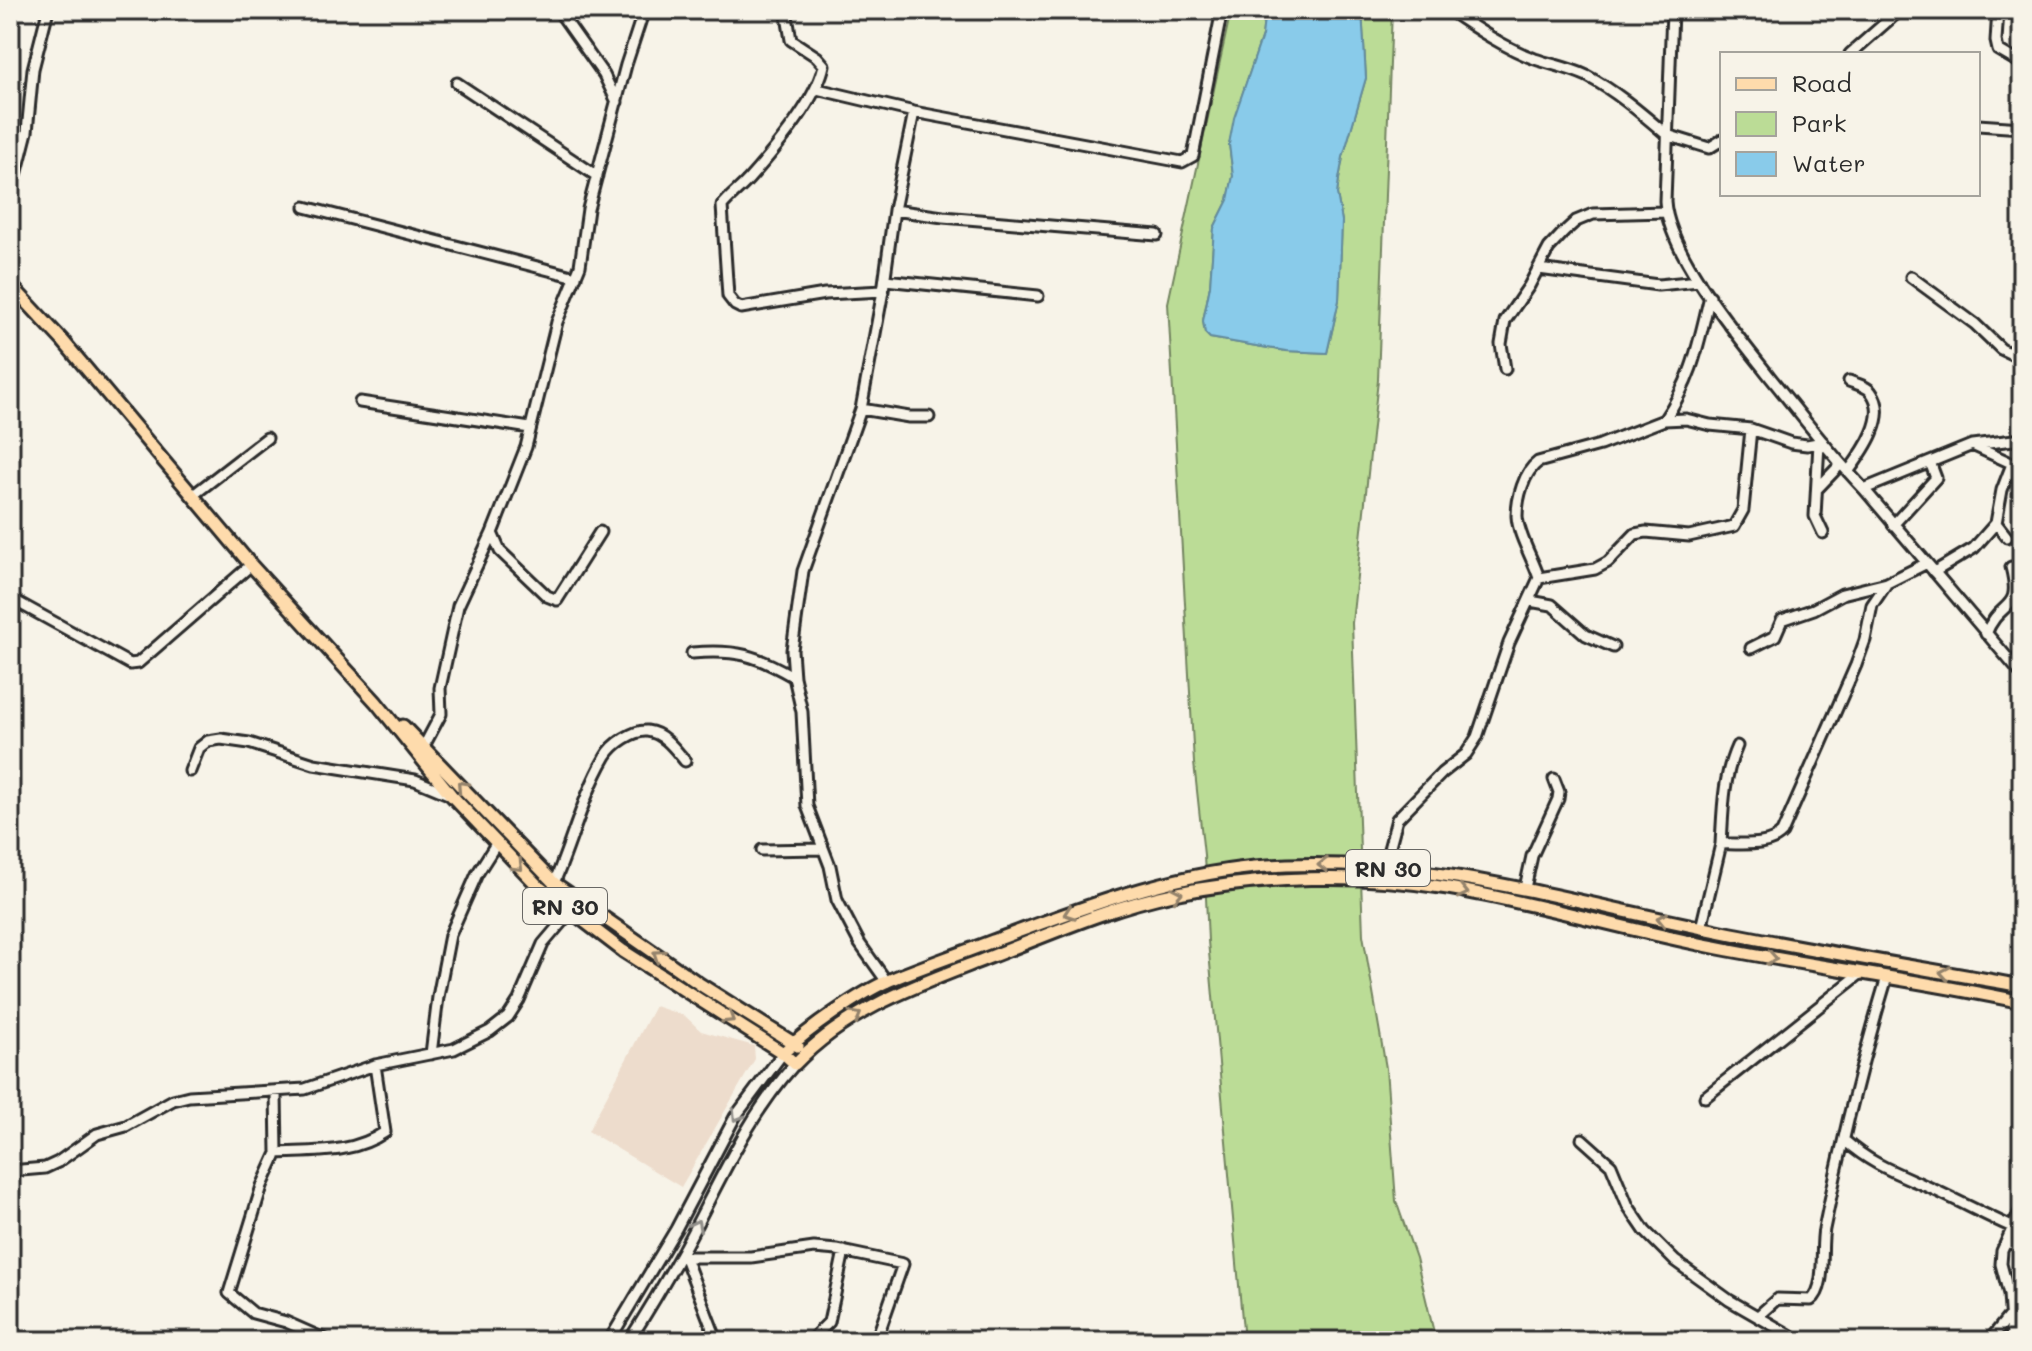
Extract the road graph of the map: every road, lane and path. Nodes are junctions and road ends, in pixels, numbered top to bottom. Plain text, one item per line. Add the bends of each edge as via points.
1 (48, 10) edge
2 (558, 10) edge
3 (644, 10) edge
4 (786, 10) edge
5 (1222, 10) edge
6 (1449, 10) edge
7 (1672, 10) edge
8 (1900, 10) edge
9 (1998, 10) edge
10 (1852, 52) edge
11 (2022, 64) edge
12 (457, 83) dead end
13 (817, 89) junction
14 (617, 102) junction
15 (914, 112) junction
16 (1980, 125) edge
17 (2022, 128) edge
18 (1667, 135) junction
19 (1720, 141) edge
20 (597, 176) junction
21 (10, 199) edge
22 (305, 207) dead end
23 (894, 210) junction
24 (1666, 212) junction
25 (1157, 235) dead end
26 (1539, 269) junction
27 (576, 277) junction
28 (1911, 277) dead end
29 (885, 280) junction
30 (1699, 281) junction
31 (10, 284) edge
32 (883, 291) junction
33 (1038, 296) dead end
34 (1710, 296) junction
35 (2022, 359) edge
36 (1505, 369) dead end
37 (1849, 381) dead end
38 (360, 402) dead end
39 (861, 409) junction
40 (929, 417) dead end
41 (1664, 420) junction
42 (530, 428) junction
43 (1751, 429) junction
44 (267, 438) dead end
45 (2022, 439) edge
46 (1821, 442) junction
47 (1972, 445) junction
48 (1930, 462) junction
49 (2017, 466) edge
50 (1844, 468) junction
51 (1818, 488) junction
52 (1864, 489) junction
53 (192, 496) junction
54 (1996, 523) junction
55 (1893, 525) junction
56 (600, 532) dead end
57 (492, 533) junction
58 (1823, 533) dead end
59 (2007, 537) dead end
60 (500, 551) junction
61 (482, 554) junction
62 (1927, 563) junction
63 (251, 565) junction
64 (2011, 567) dead end
65 (1934, 572) junction
66 (1539, 578) junction
67 (1887, 583) junction
68 (10, 598) edge
69 (1530, 601) junction
70 (1986, 634) junction
71 (1613, 647) dead end
72 (1751, 648) dead end
73 (692, 653) dead end
74 (2022, 675) edge
75 (794, 677) junction
76 (376, 702) junction
77 (424, 746) junction
78 (1737, 746) dead end
79 (685, 761) dead end
80 (190, 771) dead end
81 (1554, 779) dead end
82 (451, 795) junction
83 (496, 844) junction
84 (1721, 844) junction
85 (823, 849) junction
86 (762, 850) dead end
87 (1384, 868) junction
88 (554, 883) junction
89 (1525, 888) junction
90 (571, 911) junction
91 (1701, 928) junction
92 (1860, 974) junction
93 (1887, 977) junction
94 (887, 982) junction
95 (2022, 985) edge
96 (2022, 1002) edge
97 (794, 1043) junction
98 (783, 1053) junction
99 (805, 1053) junction
100 (431, 1054) junction
101 (795, 1064) junction
102 (375, 1065) junction
103 (276, 1093) junction
104 (1705, 1097) dead end
105 (1582, 1139) dead end
106 (1844, 1140) junction
107 (277, 1153) junction
108 (10, 1171) edge
109 (2022, 1207) edge
110 (2012, 1227) junction
111 (2007, 1242) junction
112 (2022, 1247) edge
113 (844, 1251) junction
114 (684, 1254) junction
115 (2022, 1300) edge
116 (1758, 1316) junction
117 (2009, 1316) junction
118 (329, 1341) edge
119 (609, 1341) edge
120 (629, 1341) edge
121 (717, 1341) edge
122 (810, 1341) edge
123 (876, 1341) edge
124 (1800, 1341) edge
125 (1989, 1341) edge
126 (2012, 1341) edge

1 - 21 street
2 - 14 street
3 - 14 street
4 - 13 street via 791,40 824,65
5 - 15 street via 1193,156 1182,162
6 - 18 street via 1524,55 1603,85
7 - 18 street
8 - 10 street
9 - 11 street via 1998,50
12 - 20 street
13 - 15 street
13 - 32 street via 722,206 728,296 741,308
14 - 20 street
15 - 23 street
16 - 17 street
18 - 19 street via 1709,148
18 - 24 street
20 - 27 street
22 - 27 street
23 - 25 street
23 - 29 street
24 - 26 street via 1583,217 1549,248
24 - 30 street
26 - 30 street via 1658,285
26 - 36 street via 1505,321
27 - 42 street via 557,322
28 - 35 street via 2001,349
29 - 32 street
29 - 33 street
30 - 34 street
31 - 53 main road, RN 30
32 - 39 street
34 - 41 street via 1688,380
34 - 46 street
37 - 50 street via 1871,391 1877,403 1872,438
38 - 42 street
39 - 40 street
39 - 75 street via 803,571
41 - 43 street
41 - 66 street via 1531,466 1517,517
42 - 57 street
43 - 46 street via 1791,443
43 - 66 street via 1743,510 1734,526 1689,536 1635,534 1595,569
44 - 53 street
45 - 47 street
46 - 50 street
46 - 51 street
47 - 48 street
47 - 49 street
48 - 52 street
48 - 55 street via 1936,478
49 - 54 street via 2002,490
50 - 51 street
50 - 52 street
51 - 58 street via 1815,516
52 - 55 street
53 - 63 main road, RN 30
54 - 59 street
54 - 65 street via 1974,548
55 - 62 street
56 - 60 street via 557,600
57 - 60 street
57 - 61 street
60 - 61 street
61 - 77 street via 458,606 440,688 441,714
62 - 65 street
62 - 67 street
63 - 68 street via 138,663 130,664
63 - 76 main road, RN 30
64 - 70 street via 2013,601
65 - 70 street
66 - 69 street
67 - 72 street via 1842,594 1782,620 1775,636
67 - 84 street via 1872,605 1856,665 1782,833 1766,842
69 - 71 street via 1552,605 1586,635
69 - 87 street via 1509,643 1477,737 1397,819
70 - 74 street
73 - 75 street via 753,655
75 - 85 street via 802,712 807,806
76 - 77 main road, RN 30
76 - 82 main road, RN 30
88 -> 77 main road, RN 30
78 - 84 street via 1724,793
79 - 88 street via 657,734 645,731 614,746
80 - 82 street via 199,748 221,739 314,764 415,780
81 - 89 street via 1558,799 1532,856
82 - 83 main road, RN 30
83 -> 90 main road, RN 30
83 - 100 street via 450,935
84 - 91 street
85 - 86 street
85 - 94 street via 837,900
87 - 89 main road, RN 30 / RN 30
87 -> 94 main road, RN 30 / RN 30 via 1319,864 1169,881
97 -> 88 main road, RN 30
91 -> 89 main road, RN 30 / RN 30
90 -> 98 main road, RN 30 via 623,951
90 - 100 street via 543,944 508,1017 454,1049
95 -> 91 main road, RN 30 / RN 30
92 - 93 main road, RN 30
99 -> 92 main road, RN 30 via 895,993 1051,933 1171,895 1255,882 1385,881 1448,888
92 - 104 street
93 - 96 main road, RN 30
93 - 106 street
94 - 97 main road, RN 30 / RN 30
97 - 98 main road, RN 30 / RN 30
97 - 99 main road, RN 30
98 - 101 main road, RN 30
98 -> 119 street via 735,1117
99 - 101 main road, RN 30
100 - 102 street
114 -> 101 street via 747,1126
102 - 103 street via 322,1085
102 - 107 street via 385,1132 354,1148
103 - 107 street
103 - 108 street via 215,1093 173,1100 126,1126 97,1134 45,1168
105 - 116 street via 1611,1165 1645,1231 1675,1261
106 - 110 street via 1887,1171
106 - 116 street via 1821,1239 1817,1295 1804,1301 1777,1299
107 - 118 street via 229,1293 253,1313
109 - 110 street
110 - 111 street
111 - 112 street
111 - 117 street via 2001,1264
113 - 114 street via 814,1248 751,1257
113 - 122 street via 829,1322
113 - 123 street via 903,1264
114 - 120 street
114 - 121 street
115 - 117 street
116 - 124 street
117 - 125 street
117 - 126 street

